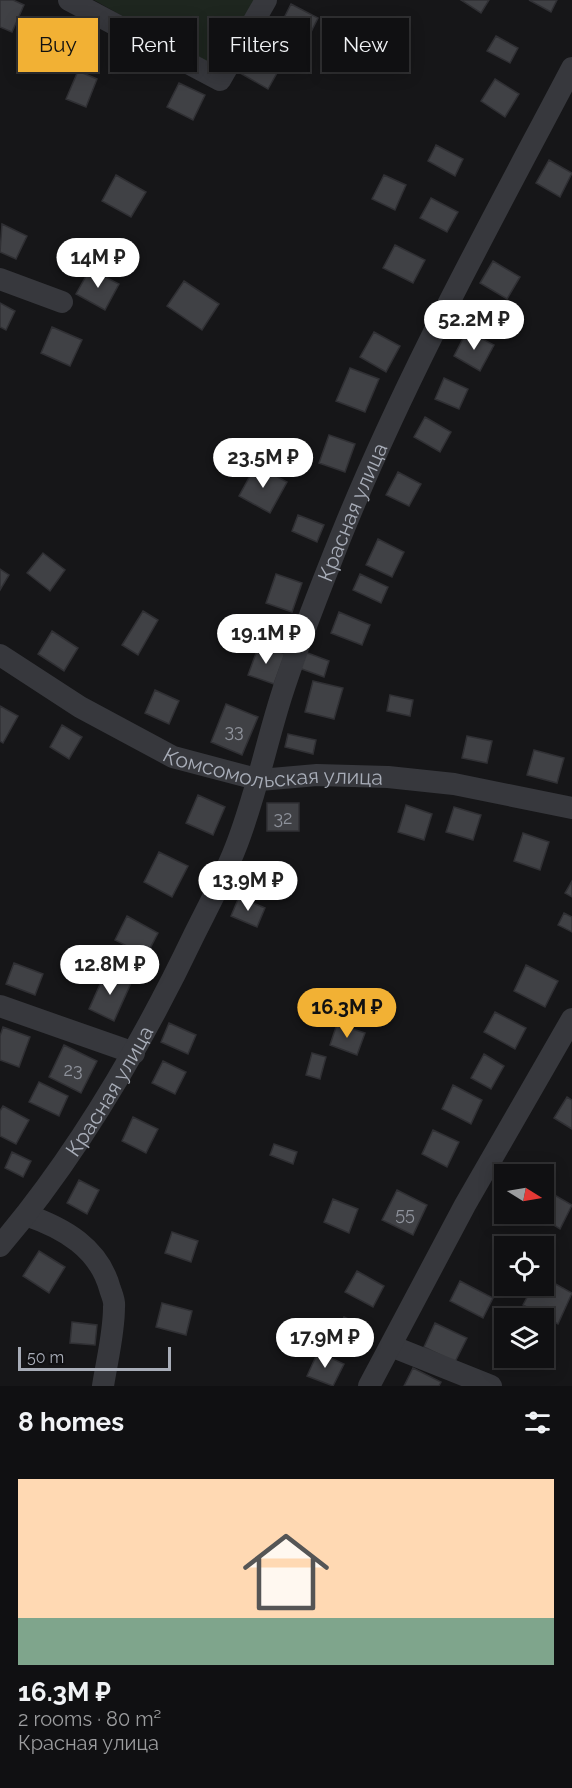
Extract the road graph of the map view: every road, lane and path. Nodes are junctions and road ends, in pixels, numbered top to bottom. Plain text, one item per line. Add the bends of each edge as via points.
1 (69, 0) edge
2 (266, 0) edge
3 (572, 68) edge
4 (0, 279) edge
5 (62, 302) dead end
6 (0, 655) edge
7 (260, 780) junction
8 (572, 808) edge
9 (0, 1006) edge
10 (572, 1019) edge
11 (134, 1053) junction
12 (26, 1215) junction
13 (0, 1246) edge
14 (391, 1346) junction
15 (103, 1386) edge
16 (369, 1386) edge
17 (491, 1386) edge

1 - 2 street via 220,80
3 - 7 street, Красная улица via 478,245 342,534 281,698
4 - 5 street
6 - 7 street, Комсомольская улица via 80,707 173,757
7 - 8 street, Комсомольская улица via 317,775 388,777 454,784
7 - 11 street, Красная улица via 235,851
9 - 11 street
10 - 14 street via 465,1204
11 - 12 street, Красная улица
12 - 13 street, Красная улица
12 - 15 street via 72,1236 98,1261 106,1275 115,1305
14 - 16 street
14 - 17 street

